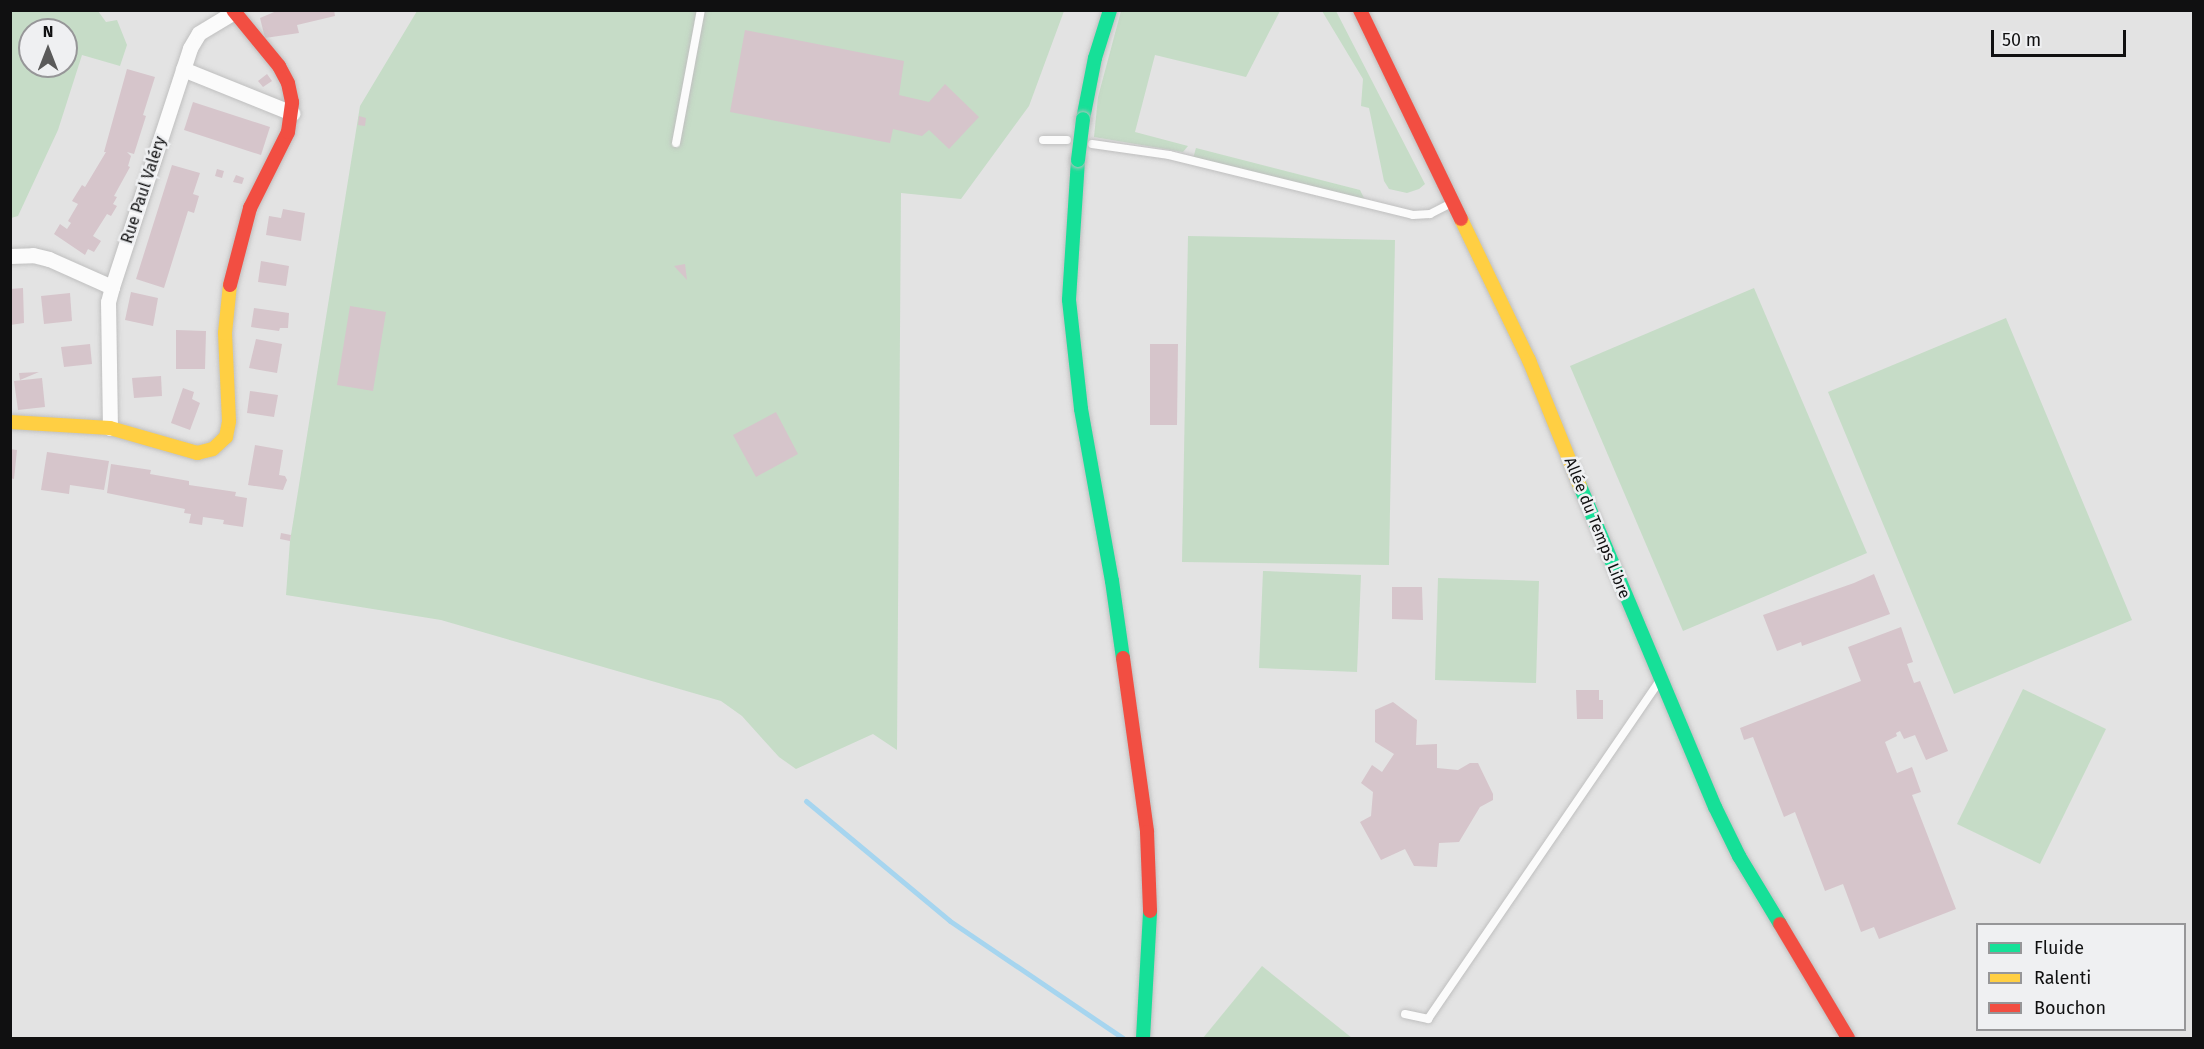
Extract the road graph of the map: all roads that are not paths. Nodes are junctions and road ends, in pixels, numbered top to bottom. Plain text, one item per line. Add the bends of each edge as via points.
1 (701, 10) edge
2 (1110, 10) edge
3 (1359, 10) edge
4 (234, 11) edge
5 (183, 69) junction
6 (292, 113) junction
7 (1043, 140) dead end
8 (1067, 140) dead end
9 (676, 143) dead end
10 (1092, 144) dead end
11 (1451, 203) junction
12 (10, 256) edge
13 (112, 287) junction
14 (10, 422) edge
15 (110, 428) junction
16 (1661, 679) junction
17 (1405, 1014) dead end
18 (1144, 1034) edge
19 (1848, 1038) edge

1 - 9 lane
2 - 18 street, bridge via 1095,58 1083,119 1070,300 1082,409 1112,581 1147,832 1151,901
3 - 11 street, Allée du Temps Libre
4 - 5 street, Rue Paul Valéry via 199,33
4 - 6 street via 284,75
5 - 6 street
5 - 13 street, Rue Paul Valéry
6 - 15 street via 285,142 250,208 230,282 225,333 229,421 226,437 213,449 197,453
7 - 8 lane
10 - 11 lane via 1169,155 1413,215 1430,214
11 - 16 street, Allée du Temps Libre via 1529,360
12 - 13 street via 49,259
13 - 15 street, Rue Paul Valéry via 108,321
14 - 15 street
16 - 17 lane via 1428,1019
16 - 19 street, Allée du Temps Libre via 1739,856

